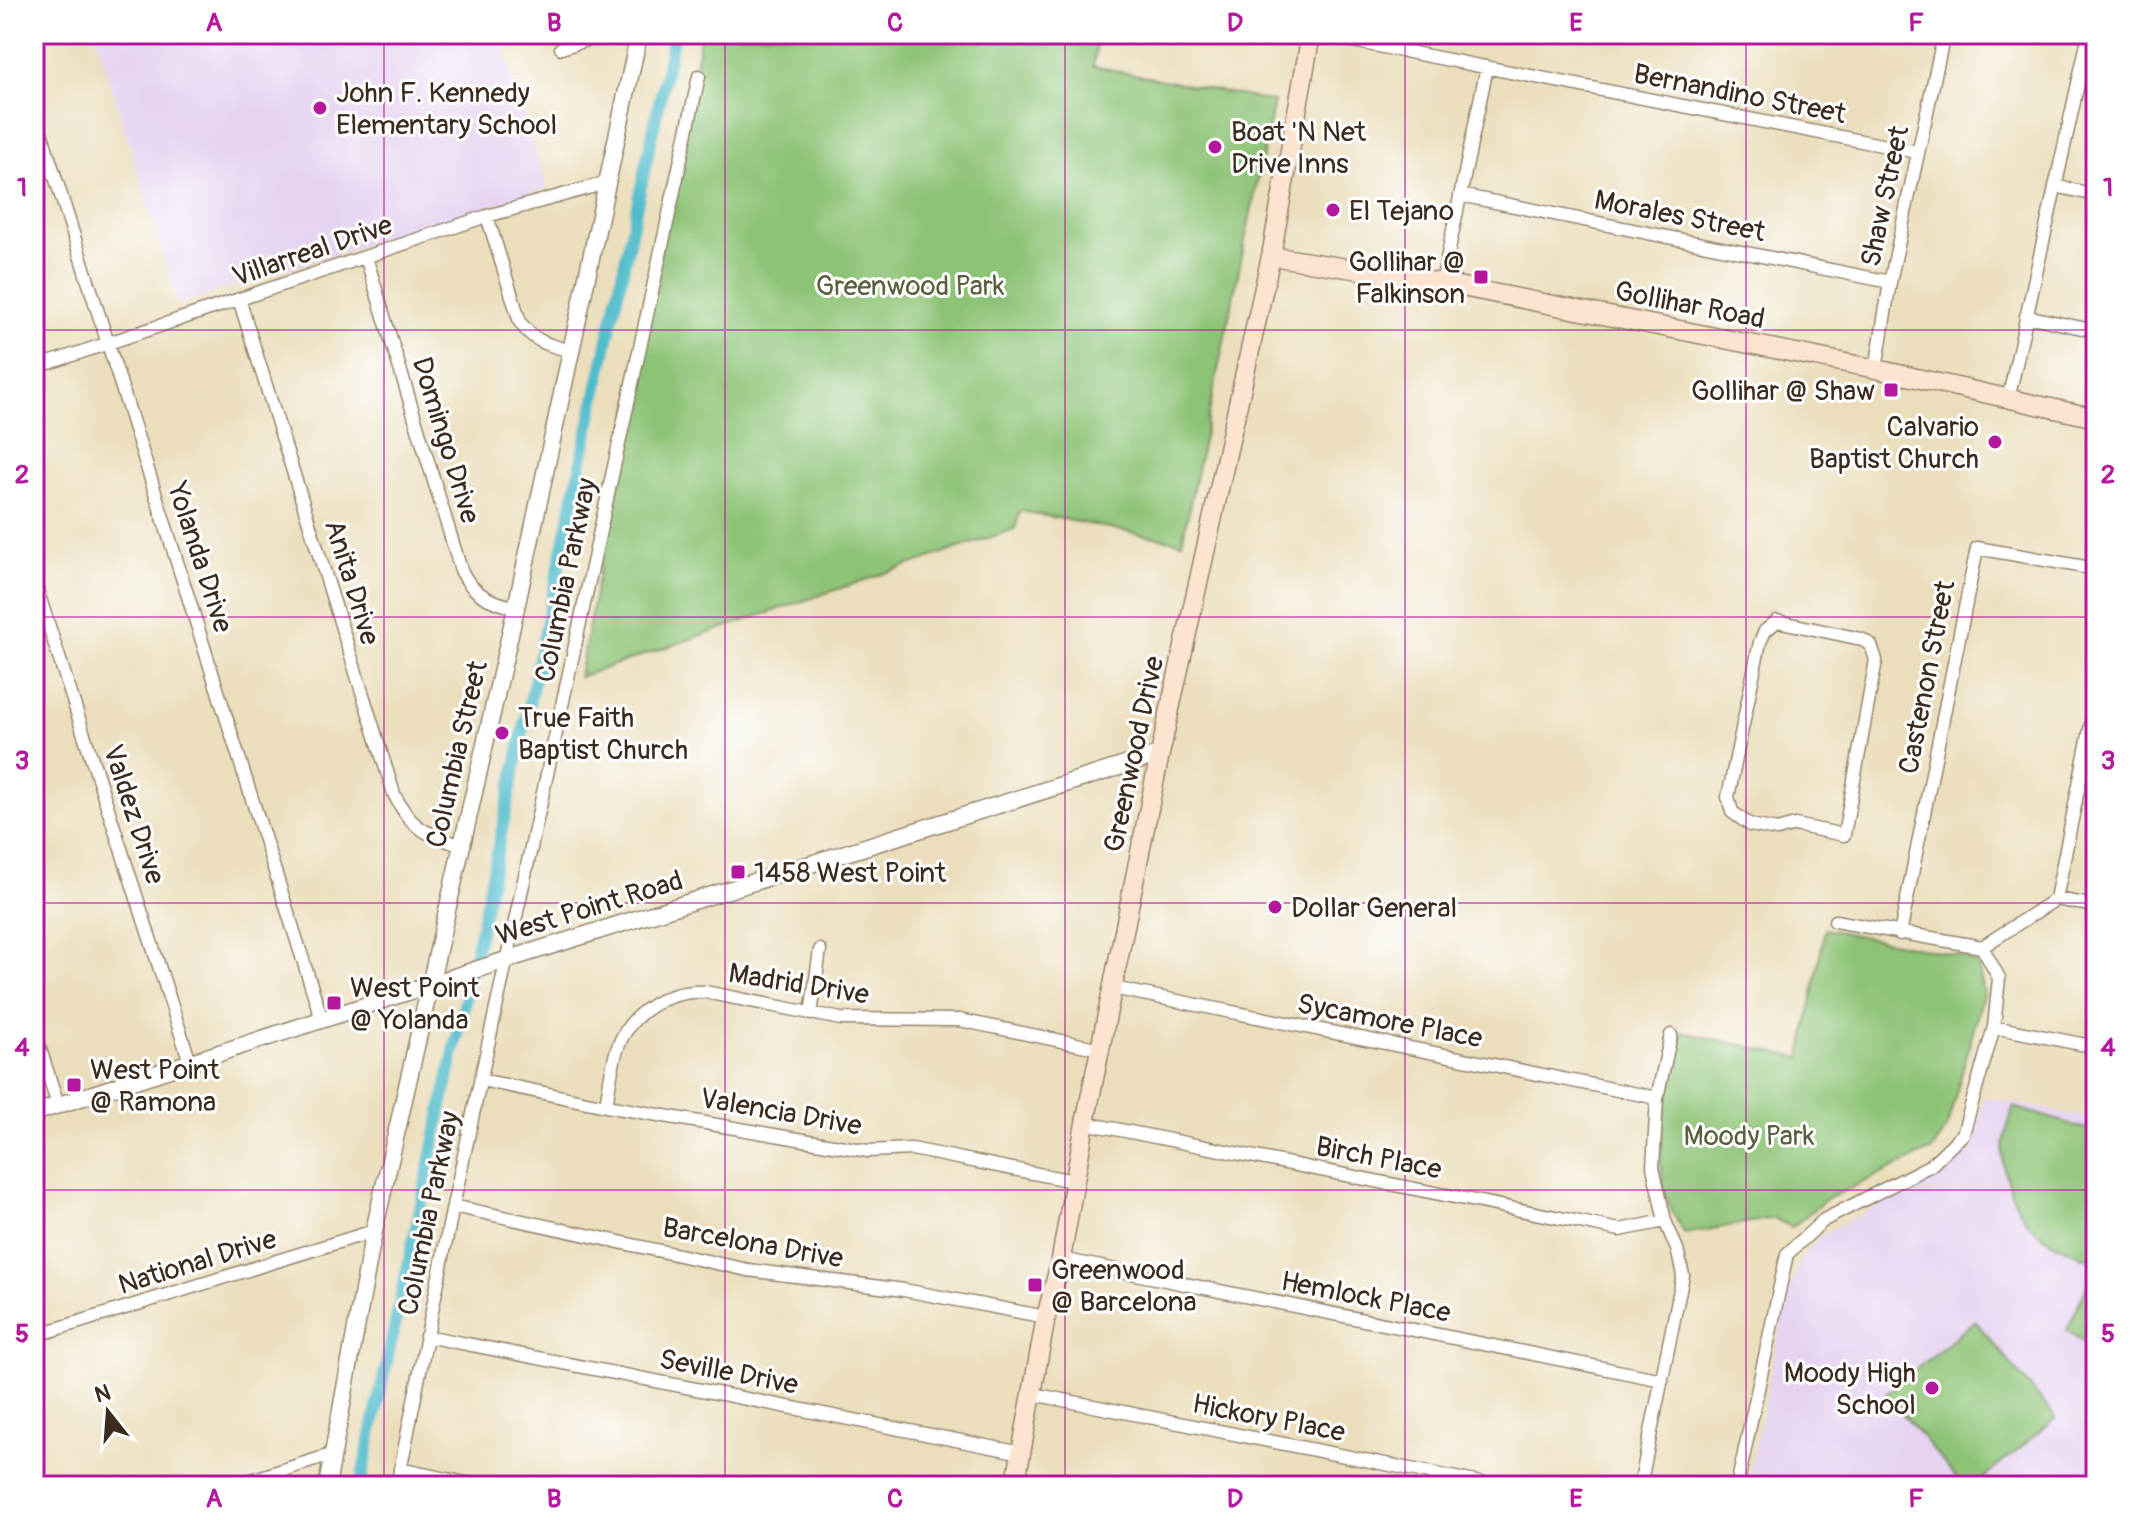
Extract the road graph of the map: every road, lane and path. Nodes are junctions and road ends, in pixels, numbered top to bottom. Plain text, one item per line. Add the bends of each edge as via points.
1 (604, 34) edge
2 (614, 34) edge
3 (1314, 34) edge
4 (1944, 34) edge
5 (2089, 34) edge
6 (638, 36) edge
7 (561, 48) dead end
8 (1487, 67) junction
9 (699, 76) dead end
10 (34, 110) edge
11 (1917, 152) junction
12 (606, 183) junction
13 (2055, 186) junction
14 (1460, 195) junction
15 (2096, 195) edge
16 (487, 216) junction
17 (1271, 256) junction
18 (366, 257) junction
19 (1890, 282) junction
20 (1442, 283) junction
21 (239, 299) junction
22 (2026, 316) junction
23 (2096, 331) edge
24 (108, 343) junction
25 (571, 351) junction
26 (34, 368) edge
27 (1876, 369) junction
28 (2008, 400) junction
29 (2096, 418) edge
30 (2096, 569) edge
31 (34, 580) edge
32 (516, 608) junction
33 (2096, 700) edge
34 (1160, 754) junction
35 (1844, 835) joint
36 (462, 846) junction
37 (2056, 899) junction
38 (2096, 906) edge
39 (1835, 921) dead end
40 (1900, 934) junction
41 (1982, 947) junction
42 (820, 950) dead end
43 (499, 962) junction
44 (437, 983) junction
45 (1113, 988) junction
46 (811, 1014) junction
47 (322, 1020) junction
48 (1994, 1027) junction
49 (34, 1030) edge
50 (1671, 1035) dead end
51 (2096, 1047) edge
52 (1101, 1049) junction
53 (190, 1062) junction
54 (481, 1080) junction
55 (1657, 1098) junction
56 (58, 1105) junction
57 (606, 1106) junction
58 (34, 1113) edge
59 (1085, 1123) junction
60 (1073, 1181) junction
61 (453, 1206) junction
62 (1665, 1221) junction
63 (374, 1231) junction
64 (1061, 1259) junction
65 (1046, 1317) junction
66 (34, 1336) edge
67 (426, 1336) junction
68 (1662, 1380) junction
69 (1033, 1394) junction
70 (1022, 1453) junction
71 (334, 1454) junction
72 (400, 1469) junction
73 (232, 1486) edge
74 (327, 1486) edge
75 (397, 1486) edge
76 (480, 1486) edge
77 (1015, 1486) edge
78 (1496, 1486) edge
79 (1640, 1486) edge
80 (1737, 1486) edge

1 - 7 street
2 - 6 street
3 - 8 street, Bernandino Street
3 - 17 main road, Greenwood Drive
4 - 11 street, Shaw Street
5 - 13 street
6 - 12 street, Columbia Street
8 - 11 street, Bernandino Street
8 - 14 street
9 - 43 street, Columbia Parkway
10 - 24 street, Yolanda Drive
11 - 19 street, Shaw Street
12 - 16 street, Villarreal Drive
12 - 25 street, Columbia Street
13 - 15 street
13 - 22 street
14 - 19 street, Morales Street
14 - 20 street
16 - 18 street, Villarreal Drive
16 - 25 street via 526,332 541,343
17 - 20 main road, Gollihar Road
17 - 34 main road, Greenwood Drive
18 - 21 street, Villarreal Drive
18 - 32 street, Domingo Drive via 461,570 475,592
19 - 27 street, Shaw Street
20 - 27 main road, Gollihar Road
21 - 24 street, Villarreal Drive
21 - 36 street, Anita Drive via 394,794 423,832
22 - 23 street
22 - 28 street
24 - 26 street, Villarreal Drive
24 - 47 street, Yolanda Drive
25 - 32 street, Columbia Street
27 - 28 main road, Gollihar Road
28 - 29 main road, Gollihar Road
30 - 40 street, Castenon Street via 1977,548
31 - 53 street, Valdez Drive
32 - 36 street, Columbia Street
33 - 37 street
34 - 43 street, West Point Road
34 - 45 main road, Greenwood Drive
35 - 35 street via 1795,825 1777,830 1750,825 1732,812 1728,797 1760,642 1777,621 1861,639 1871,645 1876,660
36 - 44 street, Columbia Street
37 - 38 street
37 - 41 street
39 - 40 street
40 - 41 street
41 - 48 street via 1999,978
42 - 46 street
43 - 44 street, West Point Road
43 - 54 street, Columbia Parkway
44 - 47 street, West Point Road
44 - 63 street, Columbia Street
45 - 52 main road, Greenwood Drive
45 - 55 street, Sycamore Place
46 - 52 street, Madrid Drive via 959,1020
46 - 57 street, Madrid Drive via 705,992 672,995 642,1012 626,1029
47 - 53 street, West Point Road
48 - 51 street
48 - 80 street via 1963,1134 1931,1165 1824,1220 1787,1254
49 - 56 street
50 - 55 street
52 - 59 main road, Greenwood Drive
53 - 56 street, West Point Road
54 - 57 street, Valencia Drive
54 - 61 street, Columbia Parkway
55 - 62 street via 1653,1167
56 - 58 street, West Point Road
57 - 60 street, Valencia Drive via 868,1151 912,1149
59 - 60 main road, Greenwood Drive
59 - 62 street, Birch Place via 1620,1230
60 - 64 main road, Greenwood Drive
61 - 65 street, Barcelona Drive via 748,1270 904,1290
61 - 67 street, Columbia Parkway
62 - 68 street via 1683,1275
63 - 66 street, National Drive
63 - 71 street, Columbia Street
64 - 65 main road, Greenwood Drive
64 - 68 street, Hemlock Place
65 - 69 main road, Greenwood Drive
67 - 70 street, Seville Drive
67 - 72 street, Columbia Parkway
68 - 79 street
69 - 70 main road, Greenwood Drive
69 - 78 street, Hickory Place
70 - 77 main road, Greenwood Drive
71 - 73 street
71 - 74 street, Columbia Street
72 - 75 street, Columbia Parkway
72 - 76 street

